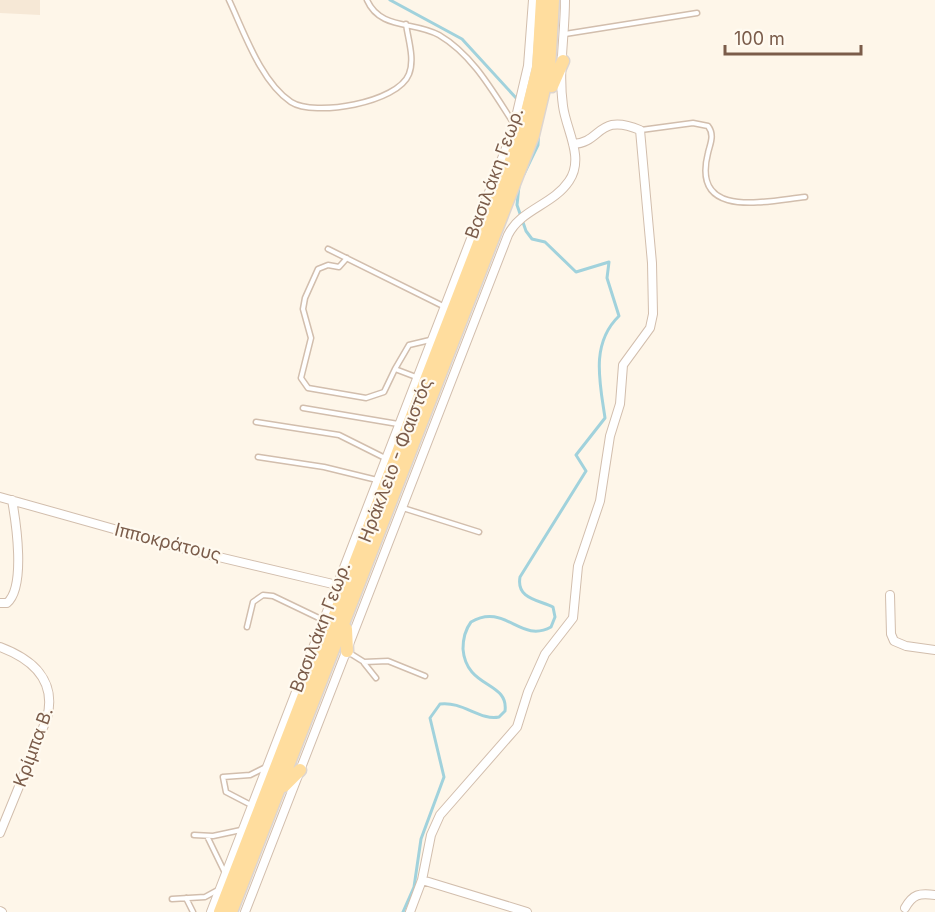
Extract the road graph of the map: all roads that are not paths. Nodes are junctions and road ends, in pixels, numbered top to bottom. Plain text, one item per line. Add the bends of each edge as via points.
1 (229, 0) edge
2 (367, 0) edge
3 (533, 0) edge
4 (542, 0) edge
5 (553, 0) edge
6 (565, 0) edge
7 (697, 13) dead end
8 (406, 24) junction
9 (565, 34) junction
10 (563, 61) junction
11 (514, 125) junction
12 (640, 130) junction
13 (533, 135) junction
14 (573, 144) junction
15 (805, 197) dead end
16 (328, 249) dead end
17 (347, 258) junction
18 (463, 284) junction
19 (443, 306) junction
20 (430, 340) junction
21 (394, 369) junction
22 (416, 377) junction
23 (303, 408) dead end
24 (256, 422) dead end
25 (398, 424) junction
26 (258, 457) dead end
27 (385, 458) junction
28 (377, 480) junction
29 (0, 497) edge
30 (12, 500) junction
31 (402, 508) junction
32 (479, 532) dead end
33 (337, 585) junction
34 (890, 595) dead end
35 (0, 603) edge
36 (323, 620) junction
37 (345, 622) junction
38 (248, 627) dead end
39 (0, 647) edge
40 (935, 650) edge
41 (347, 651) junction
42 (364, 662) junction
43 (425, 676) dead end
44 (376, 678) dead end
45 (265, 768) junction
46 (300, 770) junction
47 (279, 791) junction
48 (251, 805) junction
49 (242, 830) junction
50 (0, 833) edge
51 (194, 835) dead end
52 (207, 836) junction
53 (226, 873) junction
54 (422, 880) junction
55 (219, 889) junction
56 (935, 895) edge
57 (186, 898) junction
58 (172, 899) dead end
59 (904, 908) dead end
60 (194, 912) edge
61 (211, 912) edge
62 (220, 912) edge
63 (231, 912) edge
64 (245, 912) edge
65 (410, 912) edge
66 (527, 912) edge

1 - 8 lane via 256,59 288,100 307,108 341,107 374,99 404,82 411,60
2 - 8 lane via 376,16
3 - 11 street, Βασιλάκη Γεωρ. via 528,66
4 - 18 main road, Ηράκλειο - Φαιστός via 532,100
5 - 13 main road, Ηράκλειο - Φαιστός via 549,68
6 - 9 street
7 - 9 lane
8 - 11 lane via 432,31 463,54 484,77
9 - 10 street
10 - 13 main road
10 - 14 street via 562,104
11 - 19 street, Βασιλάκη Γεωρ.
12 - 14 street via 620,123 607,125 582,143
12 - 15 lane via 693,123 708,126 712,136 705,176 711,190 725,200 740,203
12 - 54 street via 653,314 650,328 623,365 620,404 610,436 600,501 578,566 573,618 545,654 517,728 440,815 431,835
13 - 37 main road, Ηράκλειο - Φαιστός
14 - 31 street, Βασιλάκη Γεωρ. via 575,162 568,183 517,221 501,252
16 - 17 lane
17 - 19 lane
17 - 21 lane via 339,267 328,265 318,269 305,298 303,309 311,338 303,384 366,398 384,392
18 - 19 main road
18 - 62 main road, Ηράκλειο - Φαιστός
19 - 20 street, Βασιλάκη Γεωρ.
20 - 21 lane via 409,345
20 - 22 street, Βασιλάκη Γεωρ.
21 - 22 lane
22 - 25 street, Βασιλάκη Γεωρ.
23 - 25 lane
24 - 27 lane via 339,435
25 - 27 street, Βασιλάκη Γεωρ.
26 - 28 lane
27 - 28 street, Βασιλάκη Γεωρ.
28 - 33 street, Βασιλάκη Γεωρ.
29 - 30 street, Ιπποκράτους
30 - 33 street, Ιπποκράτους via 185,549
30 - 35 street via 18,560 12,598
31 - 32 lane
31 - 41 street, Βασιλάκη Γεωρ.
33 - 36 street, Βασιλάκη Γεωρ.
34 - 40 street via 890,631 894,641
36 - 38 lane via 263,595 253,602
36 - 45 street, Βασιλάκη Γεωρ.
37 - 41 main road
37 - 47 main road, Ηράκλειο - Φαιστός
39 - 50 street, Κρίμπα Β. via 34,664 46,682 50,701 47,718
41 - 42 lane
41 - 46 street, Βασιλάκη Γεωρ.
42 - 43 lane via 388,661
42 - 44 lane
45 - 48 street, Βασιλάκη Γεωρ.
45 - 48 lane via 250,776 223,777 226,792
46 - 47 main road
46 - 64 street, Βασιλάκη Γεωρ.
47 - 63 main road, Ηράκλειο - Φαιστός
48 - 49 street, Βασιλάκη Γεωρ.
49 - 52 lane
49 - 53 street, Βασιλάκη Γεωρ.
51 - 52 lane
52 - 53 lane
53 - 55 street, Βασιλάκη Γεωρ.
54 - 65 street
54 - 66 street
55 - 57 lane via 205,897
55 - 61 street, Βασιλάκη Γεωρ.
56 - 59 street via 917,894
57 - 58 lane
57 - 60 lane

